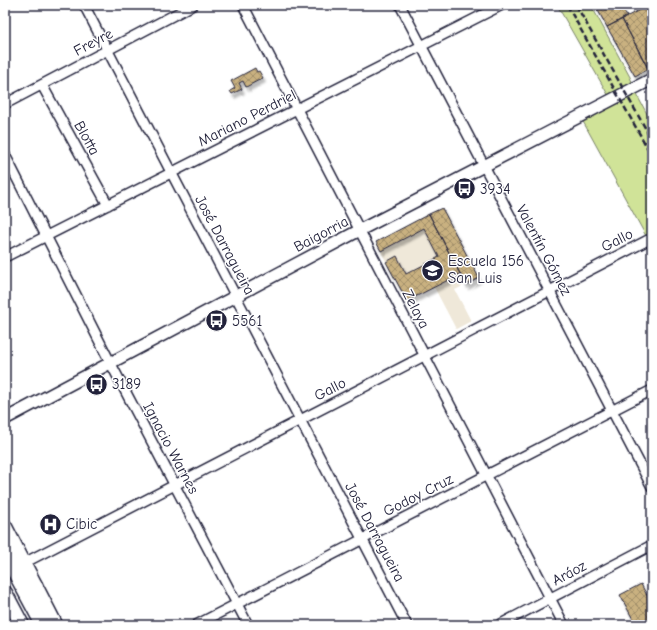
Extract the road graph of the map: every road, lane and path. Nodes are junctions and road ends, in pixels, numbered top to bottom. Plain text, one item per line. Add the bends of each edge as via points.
1 (84, 5) edge
2 (193, 5) edge
3 (243, 5) edge
4 (400, 5) edge
5 (502, 5) edge
6 (422, 46) junction
7 (108, 50) junction
8 (652, 79) edge
9 (42, 84) junction
10 (5, 104) edge
11 (297, 109) junction
12 (5, 155) edge
13 (485, 167) junction
14 (171, 172) junction
15 (108, 204) junction
16 (360, 230) junction
17 (46, 236) junction
18 (648, 240) dead end
19 (5, 257) edge
20 (550, 291) junction
21 (236, 296) junction
22 (425, 356) junction
23 (110, 362) junction
24 (652, 390) edge
25 (612, 411) junction
26 (5, 419) edge
27 (300, 420) junction
28 (487, 475) junction
29 (175, 485) junction
30 (652, 487) edge
31 (5, 526) edge
32 (362, 539) junction
33 (652, 545) edge
34 (5, 554) edge
35 (24, 563) junction
36 (35, 585) junction
37 (5, 593) edge
38 (550, 598) junction
39 (237, 604) junction
40 (35, 610) junction
41 (22, 625) edge
42 (44, 625) edge
43 (56, 625) edge
44 (196, 625) edge
45 (248, 625) edge
46 (407, 625) edge
47 (499, 625) edge
48 (564, 625) edge

1 - 7 street, José Darragueira
2 - 7 street, Freyre
3 - 11 street, Zelaya
4 - 6 street, Valentín Gómez
5 - 6 street, Mariano Perdriel
6 - 11 street, Mariano Perdriel
6 - 13 street, Valentín Gómez
7 - 9 street, Freyre
7 - 14 street, José Darragueira
8 - 13 street, Baigorria
9 - 10 street, Freyre
9 - 15 street, Blotta
11 - 14 street, Mariano Perdriel
11 - 16 street, Zelaya
12 - 17 street, Ignacio Warnes
13 - 16 street, Baigorria
13 - 20 street, Valentín Gómez
14 - 15 street, Mariano Perdriel
14 - 21 street, José Darragueira
15 - 17 street, Mariano Perdriel
16 - 21 street, Baigorria
16 - 22 street, Zelaya
17 - 19 street, Mariano Perdriel
17 - 23 street, Ignacio Warnes
18 - 20 street, Gallo
20 - 22 street, Gallo
20 - 25 street, Valentín Gómez
21 - 23 street, Baigorria
21 - 27 street, José Darragueira
22 - 27 street, Gallo
22 - 28 street, Zelaya
23 - 26 street, Baigorria
23 - 29 street, Ignacio Warnes
24 - 25 street, Godoy Cruz
25 - 28 street, Godoy Cruz
25 - 30 street, Valentín Gómez
27 - 29 street, Gallo
27 - 32 street, José Darragueira
28 - 32 street, Godoy Cruz
28 - 38 street, Zelaya
29 - 35 street, Gallo
29 - 39 street, Ignacio Warnes
31 - 35 main road
32 - 39 street, Godoy Cruz
32 - 46 street, José Darragueira
33 - 38 street, Aráoz
34 - 40 main road
35 - 36 main road
36 - 40 main road
36 - 43 main road
37 - 41 main road
38 - 47 street, Aráoz
38 - 48 street, Zelaya
39 - 44 street, Godoy Cruz
39 - 45 street, Ignacio Warnes
40 - 42 main road

